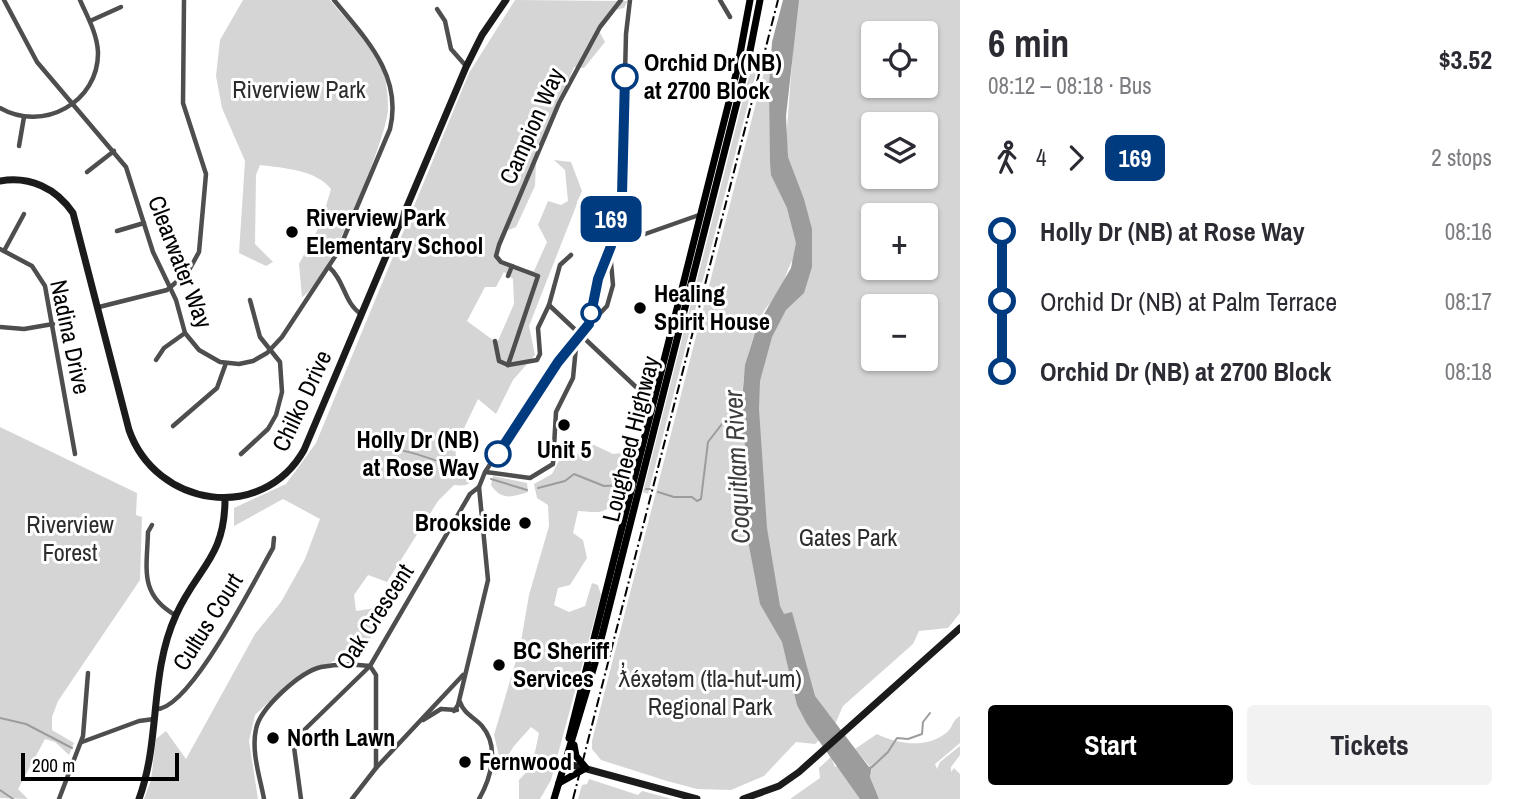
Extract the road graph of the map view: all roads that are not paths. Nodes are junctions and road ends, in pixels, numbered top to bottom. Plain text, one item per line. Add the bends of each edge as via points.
1 (4, 0) edge
2 (80, 0) edge
3 (184, 0) edge
4 (506, 0) edge
5 (621, 0) edge
6 (630, 0) edge
7 (720, 0) edge
8 (750, 0) edge
9 (760, 0) edge
10 (336, 1) edge
11 (121, 7) dead end
12 (437, 9) dead end
13 (730, 17) dead end
14 (90, 21) junction
15 (466, 67) junction
16 (75, 103) junction
17 (0, 108) edge
18 (24, 117) junction
19 (19, 146) dead end
20 (114, 150) junction
21 (87, 172) dead end
22 (0, 181) edge
23 (24, 214) dead end
24 (699, 215) junction
25 (144, 223) junction
26 (117, 231) dead end
27 (611, 246) junction
28 (2, 250) edge
29 (571, 256) dead end
30 (512, 266) junction
31 (329, 267) junction
32 (508, 276) dead end
33 (598, 279) junction
34 (614, 280) junction
35 (169, 288) junction
36 (250, 300) dead end
37 (550, 305) junction
38 (99, 307) junction
39 (592, 309) junction
40 (602, 312) junction
41 (362, 314) junction
42 (53, 324) junction
43 (589, 324) junction
44 (0, 327) edge
45 (185, 333) junction
46 (582, 336) junction
47 (495, 341) dead end
48 (574, 344) junction
49 (271, 349) junction
50 (156, 360) dead end
51 (226, 363) junction
52 (508, 365) junction
53 (636, 387) dead end
54 (173, 426) dead end
55 (75, 454) dead end
56 (242, 454) dead end
57 (485, 472) junction
58 (479, 487) junction
59 (225, 499) junction
60 (152, 525) dead end
61 (274, 538) dead end
62 (176, 615) junction
63 (960, 628) edge
64 (370, 666) junction
65 (88, 673) dead end
66 (464, 675) junction
67 (447, 694) junction
68 (458, 698) junction
69 (440, 699) junction
70 (155, 709) junction
71 (441, 709) junction
72 (454, 711) junction
73 (464, 711) junction
74 (154, 719) junction
75 (422, 720) junction
76 (574, 739) junction
77 (82, 742) junction
78 (565, 763) junction
79 (376, 768) junction
80 (586, 768) junction
81 (559, 783) junction
82 (59, 799) edge
83 (139, 799) edge
84 (264, 799) edge
85 (301, 799) edge
86 (352, 799) edge
87 (479, 799) edge
88 (554, 799) edge
89 (697, 799) edge
90 (743, 799) edge

1 - 16 street, Clearwater Way via 35,58
2 - 14 street
3 - 35 street via 183,103 205,166 206,183 199,252 188,272
4 - 15 street, Chilko Drive
5 - 30 street, Campion Way via 604,20 559,103 499,245 496,256
6 - 27 street via 622,195 608,226
7 - 13 street
8 - 24 main road, Lougheed Highway via 737,70
9 - 76 main road, Lougheed Highway
10 - 31 street via 384,64 392,120
11 - 14 street
12 - 15 street via 445,21 451,50
14 - 16 street via 97,63 90,84
15 - 41 street, Chilko Drive
16 - 18 street via 52,114
16 - 20 street, Clearwater Way
17 - 18 street
18 - 19 street
20 - 21 street
20 - 25 street, Clearwater Way via 128,171
22 - 38 street, Chilko Drive via 37,184 57,194 69,207 79,227
23 - 28 street
24 - 27 street
24 - 78 main road, Lougheed Highway
25 - 26 street
25 - 35 street, Clearwater Way
27 - 33 street
27 - 34 street
28 - 42 street, Nadina Drive via 29,264 41,278
29 - 37 street via 560,265
30 - 32 street
30 - 52 street, Campion Way via 538,276
31 - 41 street via 342,280 351,305
31 - 49 street
33 - 34 street via 607,274
33 - 39 street
34 - 40 street
35 - 38 street
35 - 45 street, Clearwater Way
36 - 49 street via 258,333
37 - 46 street
37 - 52 street via 538,328 539,358
38 - 59 street, Chilko Drive via 127,424 139,452 176,486
39 - 40 street via 593,313
39 - 43 street
40 - 43 street
41 - 59 street, Chilko Drive via 298,459 265,489
42 - 44 street
42 - 55 street, Nadina Drive
43 - 46 street
45 - 50 street
45 - 51 street, Clearwater Way via 199,350
46 - 48 street
46 - 53 street
47 - 52 street via 499,361
48 - 57 street
48 - 57 street via 573,378 556,412 553,464 530,478
49 - 51 street via 253,361
49 - 56 street via 281,366 280,402 265,433
51 - 54 street via 217,388
57 - 58 street
58 - 64 street, Oak Crescent via 470,494
58 - 66 street via 488,580
59 - 62 street via 216,553
60 - 62 street via 148,532 148,584 158,603
61 - 70 street, Cultus Court via 273,548 199,674 171,705
62 - 70 street via 161,659
63 - 90 street via 811,761 779,786
64 - 79 street via 378,686
64 - 84 street via 320,667 298,678 270,706 256,726 254,745
64 - 85 street, Oak Crescent via 297,737 294,747
65 - 77 street
66 - 67 street
66 - 68 street
67 - 68 street
67 - 69 street
68 - 72 street
68 - 73 street
69 - 71 street
69 - 75 street
70 - 74 street
71 - 72 street
71 - 75 street
72 - 73 street
73 - 87 street via 482,727 492,750
74 - 77 street
74 - 83 street
75 - 79 street
76 - 78 main road, Lougheed Highway
76 - 80 main road via 576,756
77 - 82 street
78 - 80 street
78 - 81 main road, Lougheed Highway
79 - 86 street
80 - 81 main road
80 - 89 street
81 - 88 main road, Lougheed Highway

